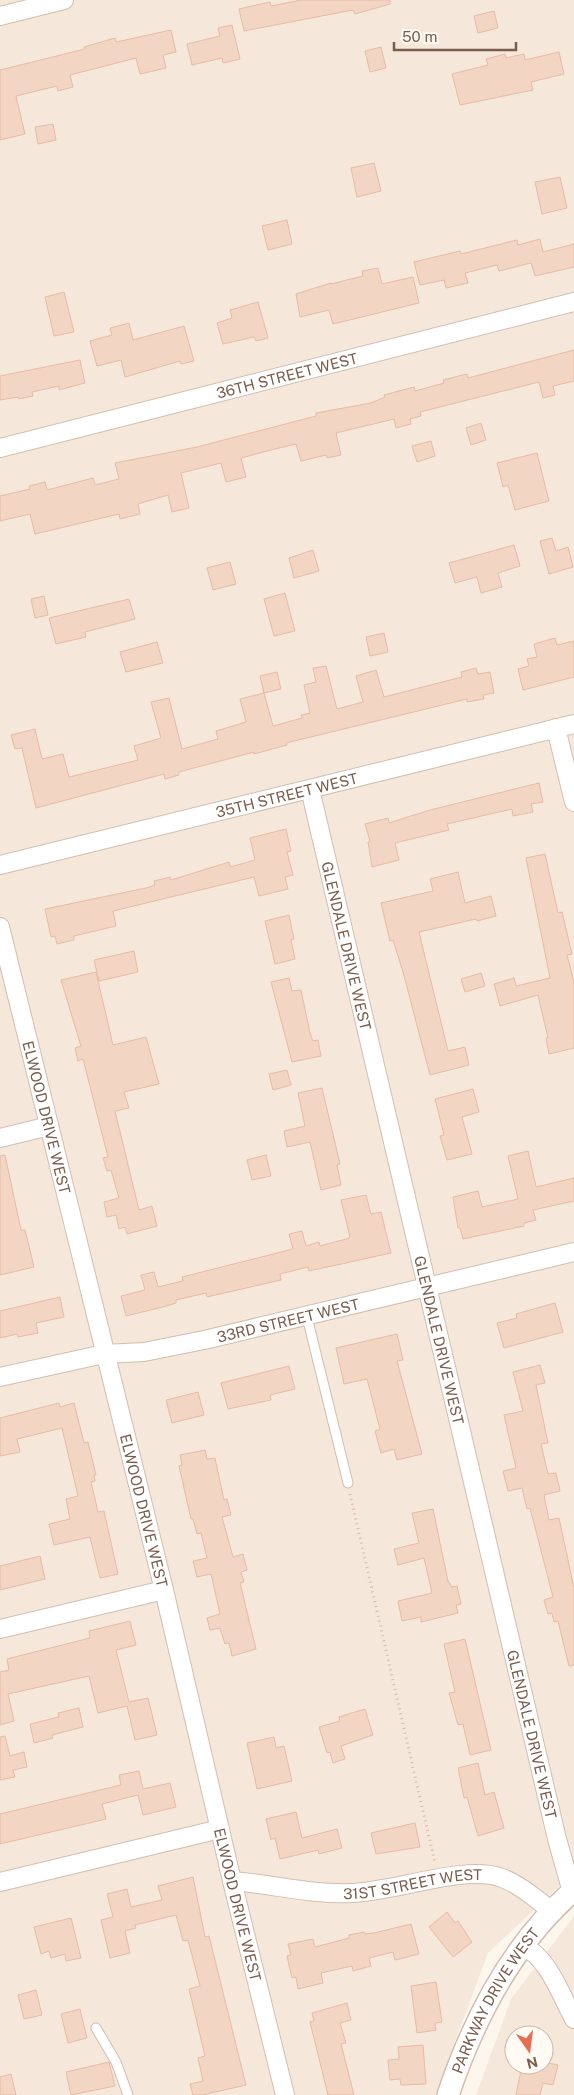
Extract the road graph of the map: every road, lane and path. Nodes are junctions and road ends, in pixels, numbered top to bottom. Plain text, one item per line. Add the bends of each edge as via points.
1 (64, 0) edge
2 (23, 5) edge
3 (0, 16) edge
4 (574, 302) edge
5 (0, 448) edge
6 (574, 724) edge
7 (556, 728) junction
8 (310, 789) junction
9 (574, 802) edge
10 (0, 865) edge
11 (0, 927) edge
12 (49, 1126) junction
13 (0, 1138) edge
14 (574, 1252) edge
15 (428, 1287) junction
16 (307, 1316) junction
17 (104, 1354) junction
18 (0, 1377) edge
19 (348, 1483) joint
20 (164, 1590) junction
21 (0, 1629) edge
22 (220, 1829) junction
23 (439, 1878) junction
24 (232, 1881) junction
25 (0, 1882) edge
26 (573, 1891) edge
27 (552, 1912) junction
28 (523, 1946) junction
29 (574, 2019) edge
30 (96, 2028) dead end
31 (128, 2095) edge
32 (285, 2095) edge
33 (448, 2095) edge

1 - 2 street
2 - 3 street
4 - 5 street, 36TH STREET WEST
6 - 7 street, 35TH STREET WEST
7 - 8 street, 35TH STREET WEST
7 - 9 street
8 - 10 street, 35TH STREET WEST
8 - 15 street, GLENDALE DRIVE WEST
11 - 12 street, ELWOOD DRIVE WEST
12 - 13 street
12 - 17 street, ELWOOD DRIVE WEST
14 - 15 street, 33RD STREET WEST
15 - 16 street, 33RD STREET WEST
15 - 26 street, GLENDALE DRIVE WEST via 555,1829
16 - 17 street, 33RD STREET WEST via 144,1352
16 - 19 lane
17 - 18 street, 33RD STREET WEST
17 - 20 street, ELWOOD DRIVE WEST
19 - 23 path
20 - 21 street
20 - 22 street, ELWOOD DRIVE WEST
22 - 24 street, ELWOOD DRIVE WEST
22 - 25 street
23 - 24 street, 31ST STREET WEST via 354,1893 297,1890
23 - 27 street, 31ST STREET WEST via 485,1875 501,1878
24 - 32 street, ELWOOD DRIVE WEST
26 - 27 street
27 - 28 street, PARKWAY DRIVE WEST
28 - 29 street via 543,1962
28 - 33 street, PARKWAY DRIVE WEST via 486,2001
30 - 31 lane via 116,2062

